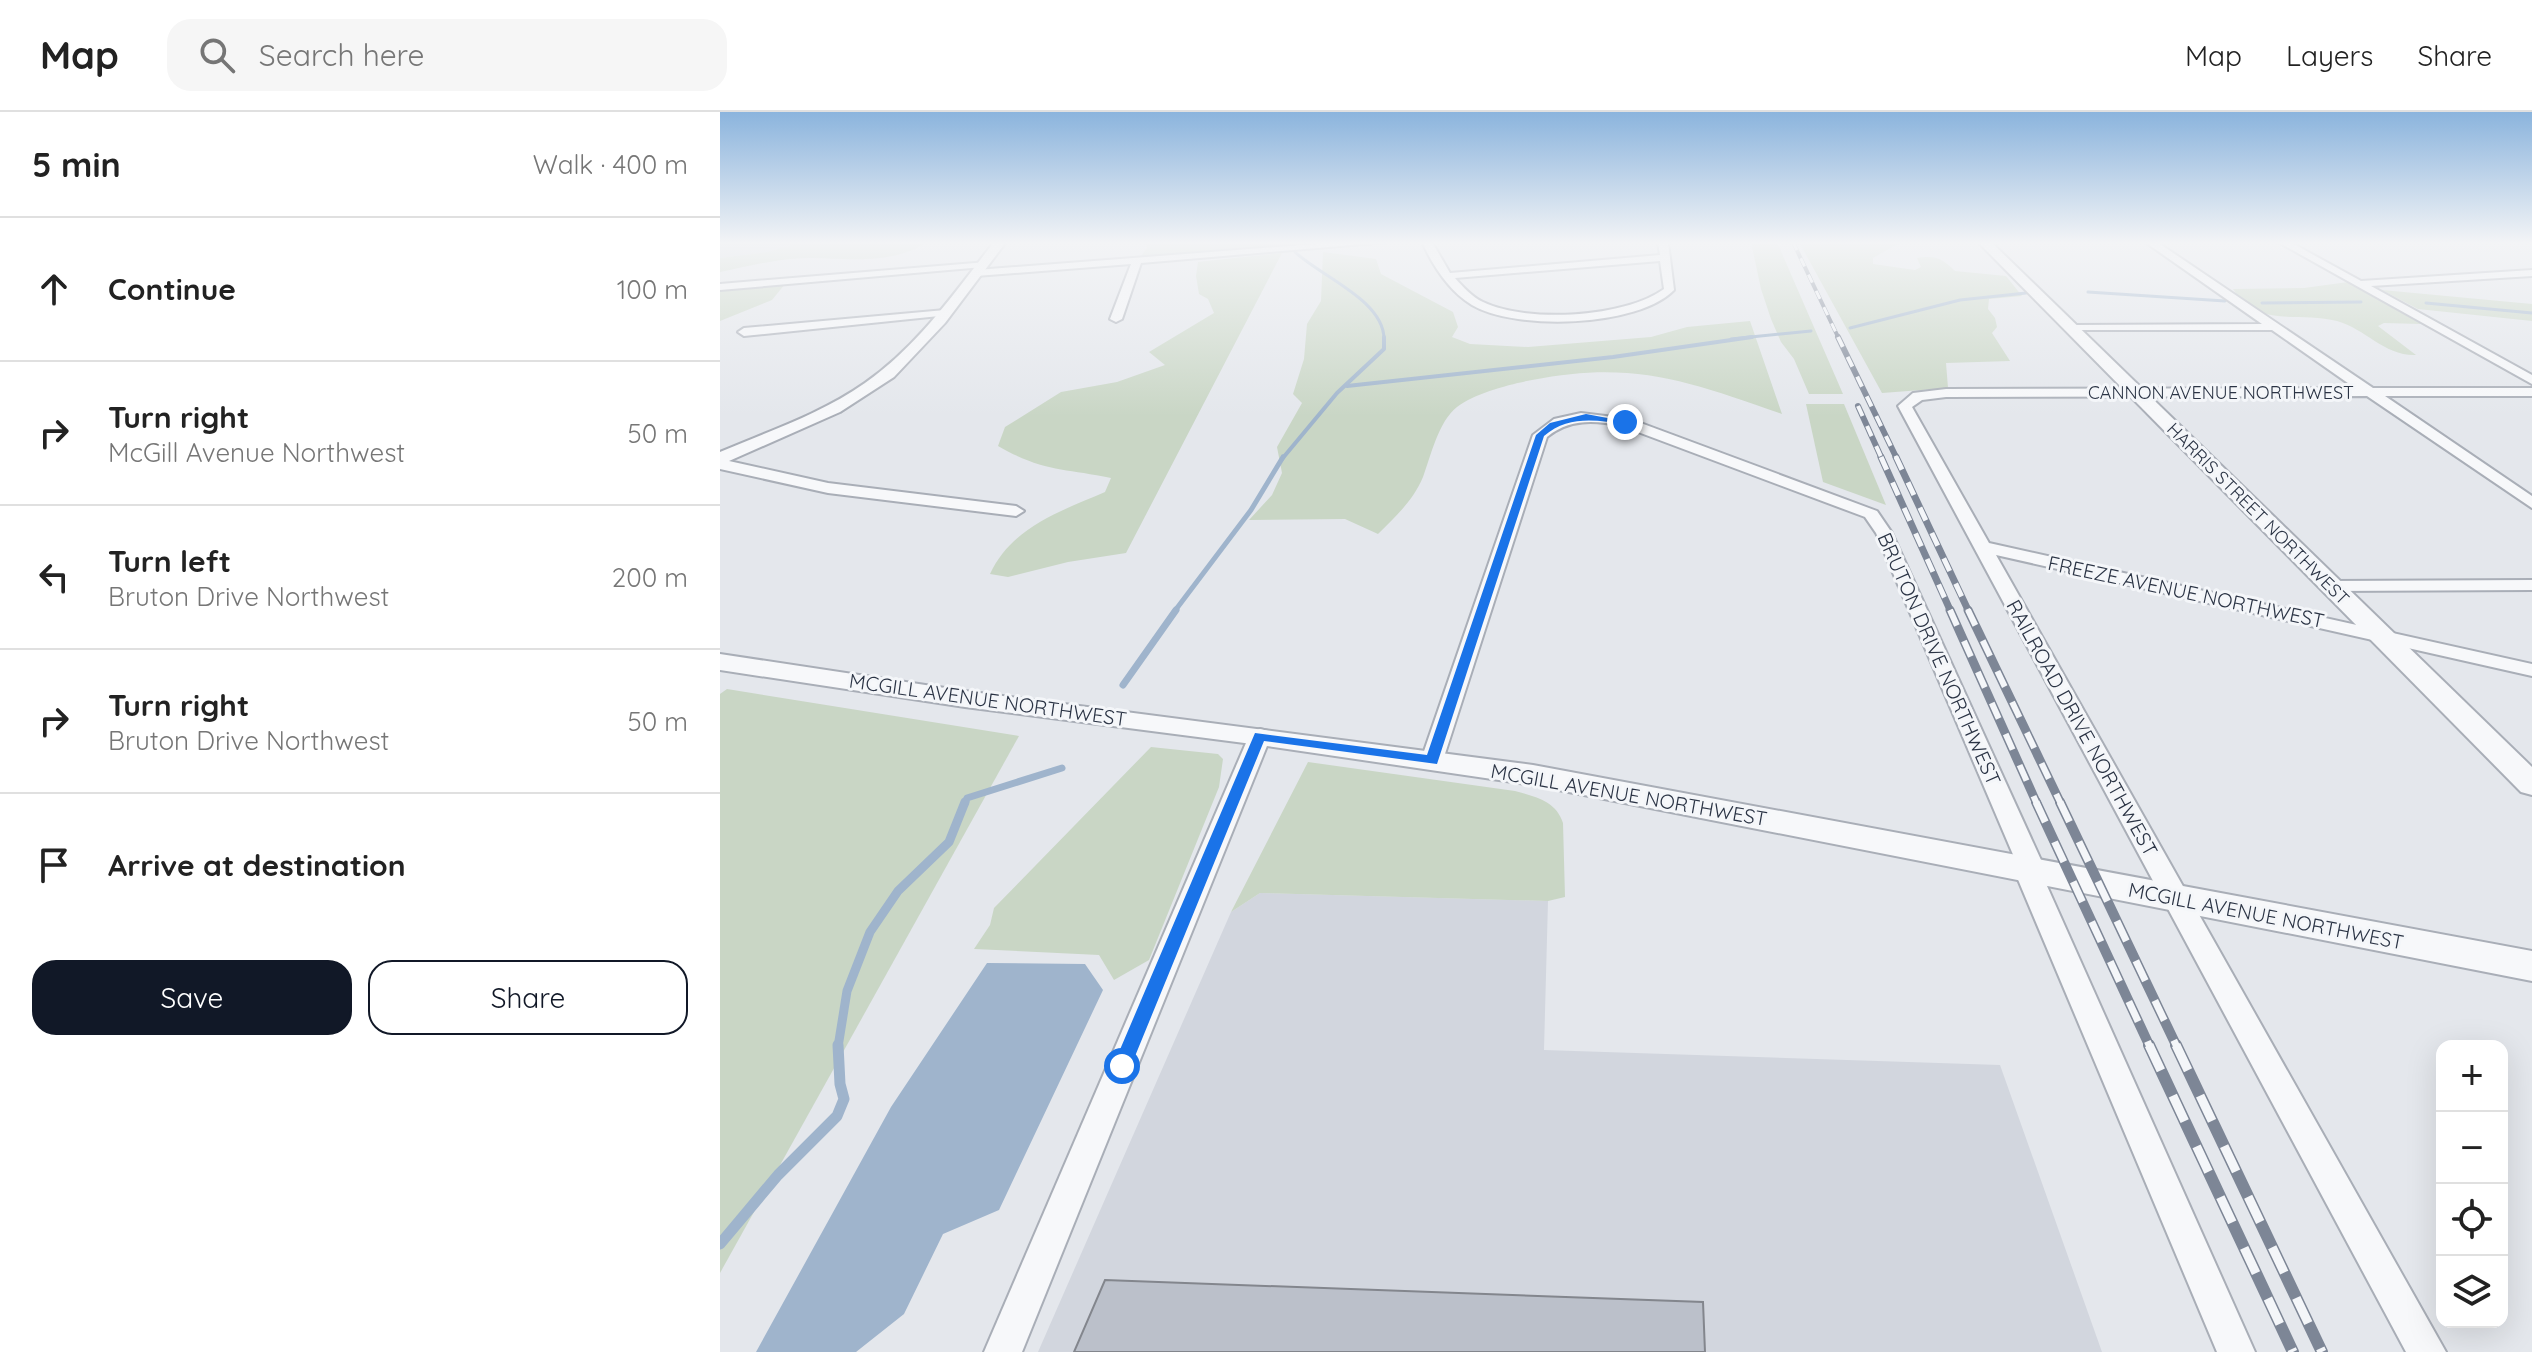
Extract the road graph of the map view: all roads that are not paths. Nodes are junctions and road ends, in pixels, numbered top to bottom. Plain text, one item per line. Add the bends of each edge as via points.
1 (955, 300) edge
2 (1123, 300) edge
3 (1473, 300) edge
4 (1655, 300) edge
5 (2044, 300) edge
6 (2234, 300) edge
7 (2387, 300) edge
8 (945, 313) junction
9 (1116, 319) dead end
10 (2273, 327) junction
11 (2073, 328) junction
12 (744, 332) dead end
13 (2532, 380) edge
14 (2369, 392) junction
15 (2532, 392) edge
16 (2139, 394) junction
17 (1911, 399) joint
18 (720, 462) edge
19 (2532, 503) edge
20 (1016, 511) dead end
21 (1980, 546) junction
22 (2532, 585) edge
23 (2330, 586) junction
24 (2380, 635) junction
25 (720, 662) edge
26 (2532, 670) edge
27 (1260, 736) junction
28 (1432, 760) junction
29 (2532, 785) edge
30 (2030, 870) junction
31 (2179, 900) junction
32 (2532, 966) edge
33 (1003, 1352) edge
34 (2236, 1352) edge
35 (2427, 1352) edge

1 - 8 street
2 - 9 street
3 - 4 street via 1492,310 1571,316
5 - 11 street, HARRIS STREET NORTHWEST
6 - 10 street
7 - 13 street
8 - 12 street
8 - 18 street via 871,387
10 - 11 street
10 - 14 street
11 - 16 street, HARRIS STREET NORTHWEST
14 - 15 street, CANNON AVENUE NORTHWEST
14 - 16 street, CANNON AVENUE NORTHWEST
14 - 19 street
16 - 17 street, CANNON AVENUE NORTHWEST via 1946,393
16 - 23 street, HARRIS STREET NORTHWEST
17 - 21 street, RAILROAD DRIVE NORTHWEST via 1905,406
18 - 20 street via 828,488
21 - 24 street, FREEZE AVENUE NORTHWEST
21 - 31 street, RAILROAD DRIVE NORTHWEST
22 - 23 street
23 - 24 street, HARRIS STREET NORTHWEST
24 - 26 street, FREEZE AVENUE NORTHWEST
24 - 29 street, HARRIS STREET NORTHWEST
25 - 27 street, MCGILL AVENUE NORTHWEST
27 - 28 street, MCGILL AVENUE NORTHWEST
27 - 33 street
28 - 30 street, MCGILL AVENUE NORTHWEST
28 - 30 street, BRUTON DRIVE NORTHWEST via 1540,435 1568,419 1598,417 1625,422 1871,514 1884,533
30 - 31 street, MCGILL AVENUE NORTHWEST
30 - 34 street, BRUTON DRIVE NORTHWEST
31 - 32 street, MCGILL AVENUE NORTHWEST
31 - 35 street, RAILROAD DRIVE NORTHWEST

